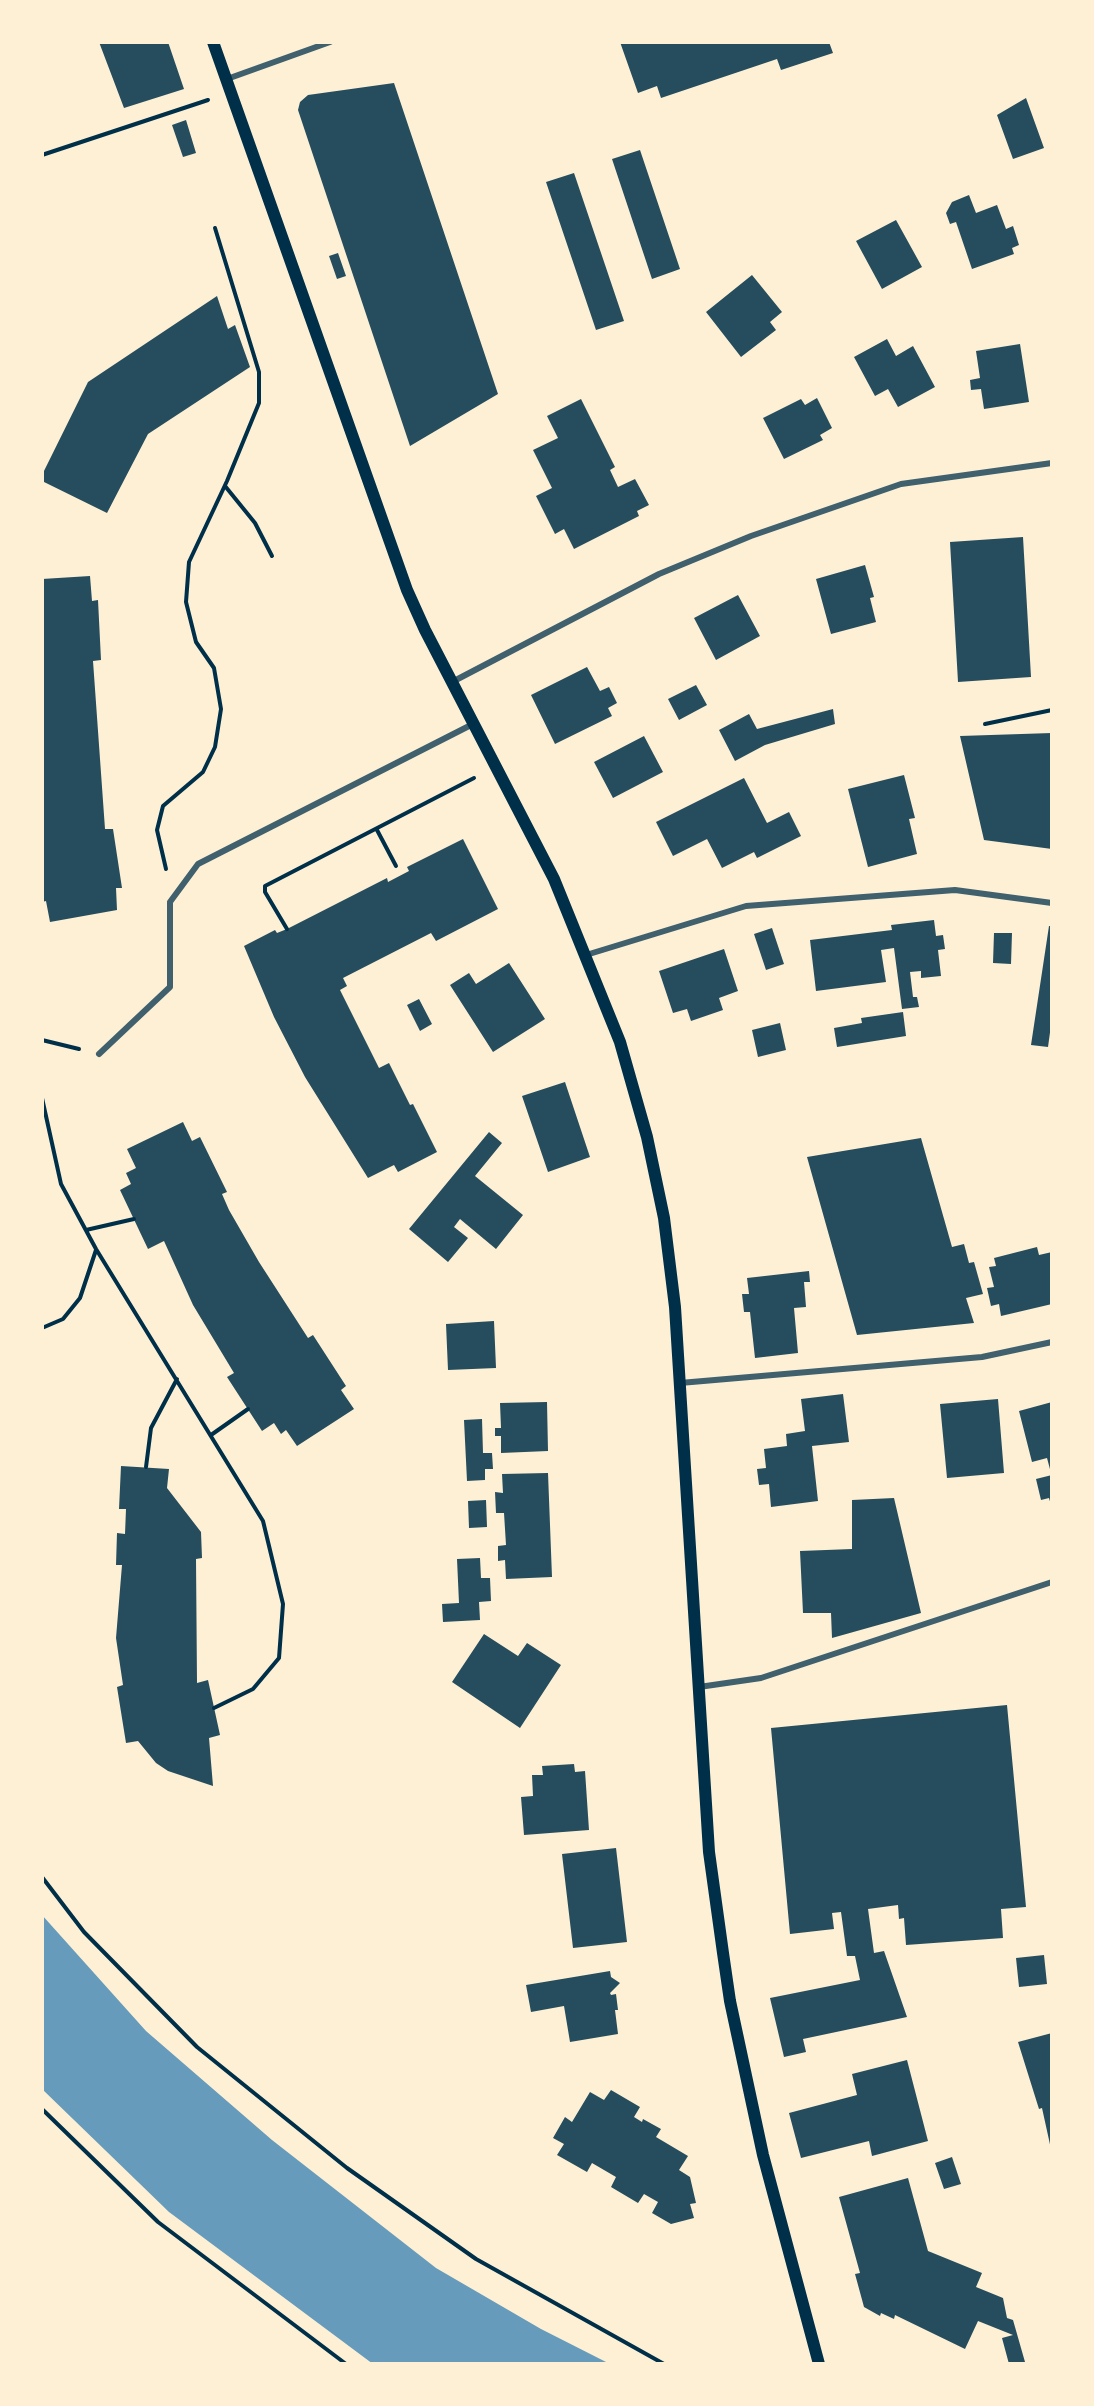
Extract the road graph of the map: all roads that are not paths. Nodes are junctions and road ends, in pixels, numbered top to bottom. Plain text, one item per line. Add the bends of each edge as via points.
1 (213, 42) edge
2 (330, 42) edge
3 (227, 80) junction
4 (1052, 463) edge
5 (451, 682) junction
6 (474, 724) junction
7 (1052, 903) edge
8 (586, 955) junction
9 (99, 1054) road end
10 (1052, 1342) edge
11 (680, 1383) junction
12 (1052, 1582) edge
13 (699, 1688) junction
14 (819, 2364) edge

1 - 3 main road
2 - 3 street
3 - 5 main road via 387,536 420,620
4 - 5 street via 901,484 750,536 659,574
5 - 6 main road
6 - 8 main road via 554,879
6 - 9 street via 198,864 171,902 170,987
7 - 8 street via 955,890 746,906
8 - 11 main road via 620,1042 647,1137 671,1260
10 - 11 street via 982,1357
11 - 13 main road
12 - 13 street via 761,1678
13 - 14 main road via 709,1852 730,2001 763,2155

